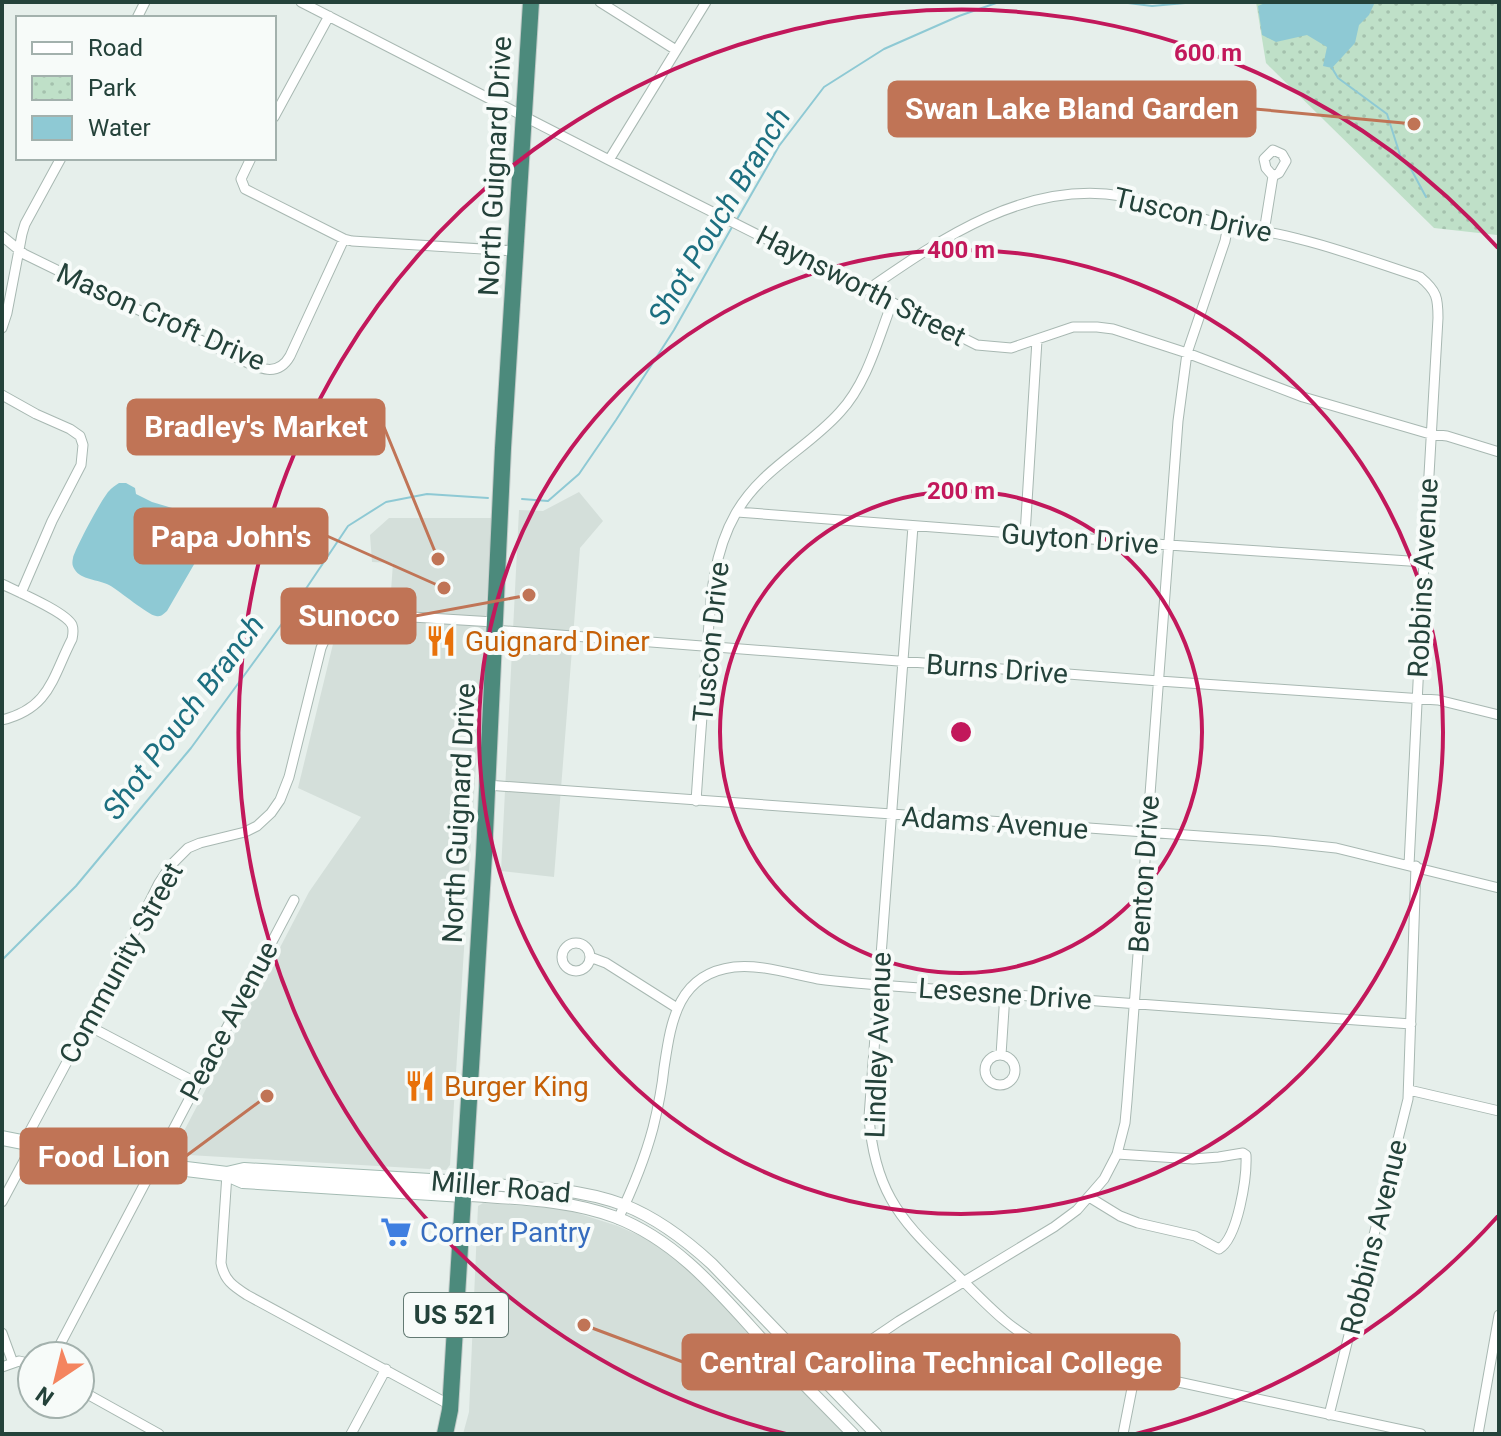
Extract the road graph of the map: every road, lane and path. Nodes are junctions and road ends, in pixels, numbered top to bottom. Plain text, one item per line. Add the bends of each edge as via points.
1 (301, 2) edge
2 (531, 2) edge
3 (600, 2) edge
4 (706, 2) edge
5 (329, 16) junction
6 (676, 50) junction
7 (276, 113) edge
8 (524, 117) junction
9 (60, 160) edge
10 (250, 160) edge
11 (609, 160) junction
12 (1273, 176) dead end
13 (1228, 225) junction
14 (1264, 232) junction
15 (2, 236) edge
16 (344, 239) junction
17 (18, 250) junction
18 (516, 251) junction
19 (867, 290) junction
20 (1434, 291) joint
21 (892, 303) junction
22 (2, 328) edge
23 (1037, 340) junction
24 (1187, 353) junction
25 (2, 395) edge
26 (1430, 434) junction
27 (1499, 452) edge
28 (737, 512) junction
29 (913, 526) junction
30 (1025, 535) junction
31 (1169, 545) junction
32 (1424, 562) junction
33 (2, 584) edge
34 (21, 593) junction
35 (494, 626) junction
36 (707, 647) junction
37 (903, 662) junction
38 (1159, 681) junction
39 (1417, 698) junction
40 (1499, 715) edge
41 (2, 720) edge
42 (487, 785) junction
43 (696, 801) junction
44 (891, 815) junction
45 (1147, 833) junction
46 (1413, 866) junction
47 (1499, 888) edge
48 (294, 900) dead end
49 (590, 957) dead end
50 (879, 985) junction
51 (1005, 994) junction
52 (1134, 1003) junction
53 (677, 1008) junction
54 (1411, 1024) junction
55 (87, 1025) junction
56 (1001, 1055) dead end
57 (197, 1083) junction
58 (1409, 1090) junction
59 (1499, 1111) edge
60 (2, 1138) edge
61 (28, 1143) junction
62 (1117, 1154) junction
63 (153, 1166) junction
64 (227, 1174) junction
65 (464, 1189) junction
66 (1089, 1197) junction
67 (2, 1202) edge
68 (625, 1206) junction
69 (618, 1219) junction
70 (964, 1281) junction
71 (1499, 1315) edge
72 (2, 1333) edge
73 (62, 1340) edge
74 (16, 1362) edge
75 (13, 1363) junction
76 (2, 1367) edge
77 (386, 1369) junction
78 (1135, 1373) junction
79 (826, 1382) junction
80 (96, 1399) edge
81 (450, 1405) junction
82 (1329, 1415) junction
83 (159, 1434) edge
84 (351, 1434) edge
85 (445, 1434) edge
86 (853, 1434) edge
87 (876, 1434) edge
88 (1123, 1434) edge
89 (1421, 1434) edge
90 (1478, 1434) edge

1 - 5 street, Haynsworth Street
2 - 8 highway, North Guignard Drive / US 521
3 - 6 street
4 - 6 street
5 - 7 street
5 - 8 street, Haynsworth Street
6 - 11 street
8 - 11 street, Haynsworth Street
8 - 18 highway, North Guignard Drive / US 521
9 - 17 street via 25,224
10 - 16 street via 241,179 245,189
11 - 19 street, Haynsworth Street
12 - 14 street
13 - 14 street, Tuscon Drive
13 - 19 street, Tuscon Drive via 1124,196 1046,197 975,223
13 - 24 street, Benton Drive
14 - 20 street, Tuscon Drive via 1420,277
15 - 17 street, Mason Croft Drive
16 - 17 street, Mason Croft Drive via 290,356 272,369 233,356
16 - 18 street
17 - 22 street
18 - 35 highway, North Guignard Drive / US 521
19 - 21 street, Haynsworth Street
20 - 26 street, Robbins Avenue via 1438,318
21 - 23 street, Haynsworth Street via 977,345 1011,348
21 - 28 street, Tuscon Drive via 849,402 760,481
23 - 24 street, Haynsworth Street via 1073,327 1097,327
23 - 30 street
24 - 26 street, Haynsworth Street via 1303,397
24 - 31 street, Benton Drive
25 - 34 street via 70,429 83,445 81,465
26 - 27 street, Haynsworth Street
26 - 32 street, Robbins Avenue
28 - 29 street, Guyton Drive
28 - 36 street, Tuscon Drive via 717,558
29 - 30 street, Guyton Drive
29 - 37 street, Lindley Avenue
30 - 31 street, Guyton Drive
31 - 32 street, Guyton Drive
31 - 38 street, Benton Drive
32 - 39 street, Robbins Avenue
33 - 34 street
34 - 41 street via 67,619 72,639 43,698 28,711
35 - 36 street, Burns Drive
35 - 42 highway, North Guignard Drive / US 521
35 - 55 street, Community Street via 363,614 332,628 321,648 280,800 257,826 200,843 178,856
36 - 37 street, Burns Drive
36 - 43 street, Tuscon Drive
37 - 38 street, Burns Drive
37 - 44 street, Lindley Avenue
38 - 39 street, Burns Drive
38 - 45 street, Benton Drive
39 - 40 street, Burns Drive
39 - 46 street, Robbins Avenue
42 - 43 street, Adams Avenue
42 - 65 highway, North Guignard Drive / US 521
43 - 44 street, Adams Avenue
44 - 45 street, Adams Avenue
44 - 50 street, Lindley Avenue
45 - 46 street, Adams Avenue via 1336,848
45 - 52 street, Benton Drive
46 - 47 street, Adams Avenue
46 - 54 street, Robbins Avenue
48 - 57 street, Peace Avenue
49 - 53 street
50 - 51 street, Lesesne Drive
50 - 53 street, Lesesne Drive via 731,967 696,983
50 - 70 street, Lindley Avenue via 869,1117 874,1155 884,1186 907,1223
51 - 52 street, Lesesne Drive
51 - 56 street
52 - 54 street, Lesesne Drive
52 - 62 street, Benton Drive via 1125,1123
53 - 68 street, Lesesne Drive via 652,1131
54 - 58 street, Robbins Avenue
55 - 57 street
55 - 61 street, Community Street
57 - 63 street, Peace Avenue
58 - 59 street
58 - 82 street, Robbins Avenue
60 - 61 main road, Miller Road
61 - 63 main road, Miller Road
61 - 67 street, Community Street
62 - 66 street, Benton Drive
62 - 66 street via 1193,1159 1246,1155 1247,1171 1226,1243 1219,1249 1195,1236 1138,1223
63 - 64 main road, Miller Road
63 - 73 street, Peace Avenue
64 - 65 main road, Miller Road via 244,1170
64 - 77 street via 224,1277 247,1295
65 - 68 street, Miller Road via 553,1189
65 - 69 street, Miller Road via 547,1201
65 - 81 highway, North Guignard Drive / US 521
66 - 70 street, Benton Drive via 1066,1219
68 - 69 street, Lesesne Drive
68 - 79 street, Miller Road via 693,1247
69 - 86 street, Miller Road via 660,1240 704,1276
70 - 78 street, Lindley Avenue via 1013,1329 1046,1348
70 - 79 street, Benton Drive via 874,1338
71 - 90 street
72 - 75 street
74 - 75 street
75 - 76 street
77 - 81 street
77 - 84 street
78 - 82 street, Lindley Avenue
78 - 88 street
79 - 87 street, Miller Road
80 - 83 street
81 - 85 highway, North Guignard Drive / US 521
82 - 89 street, Lindley Avenue

